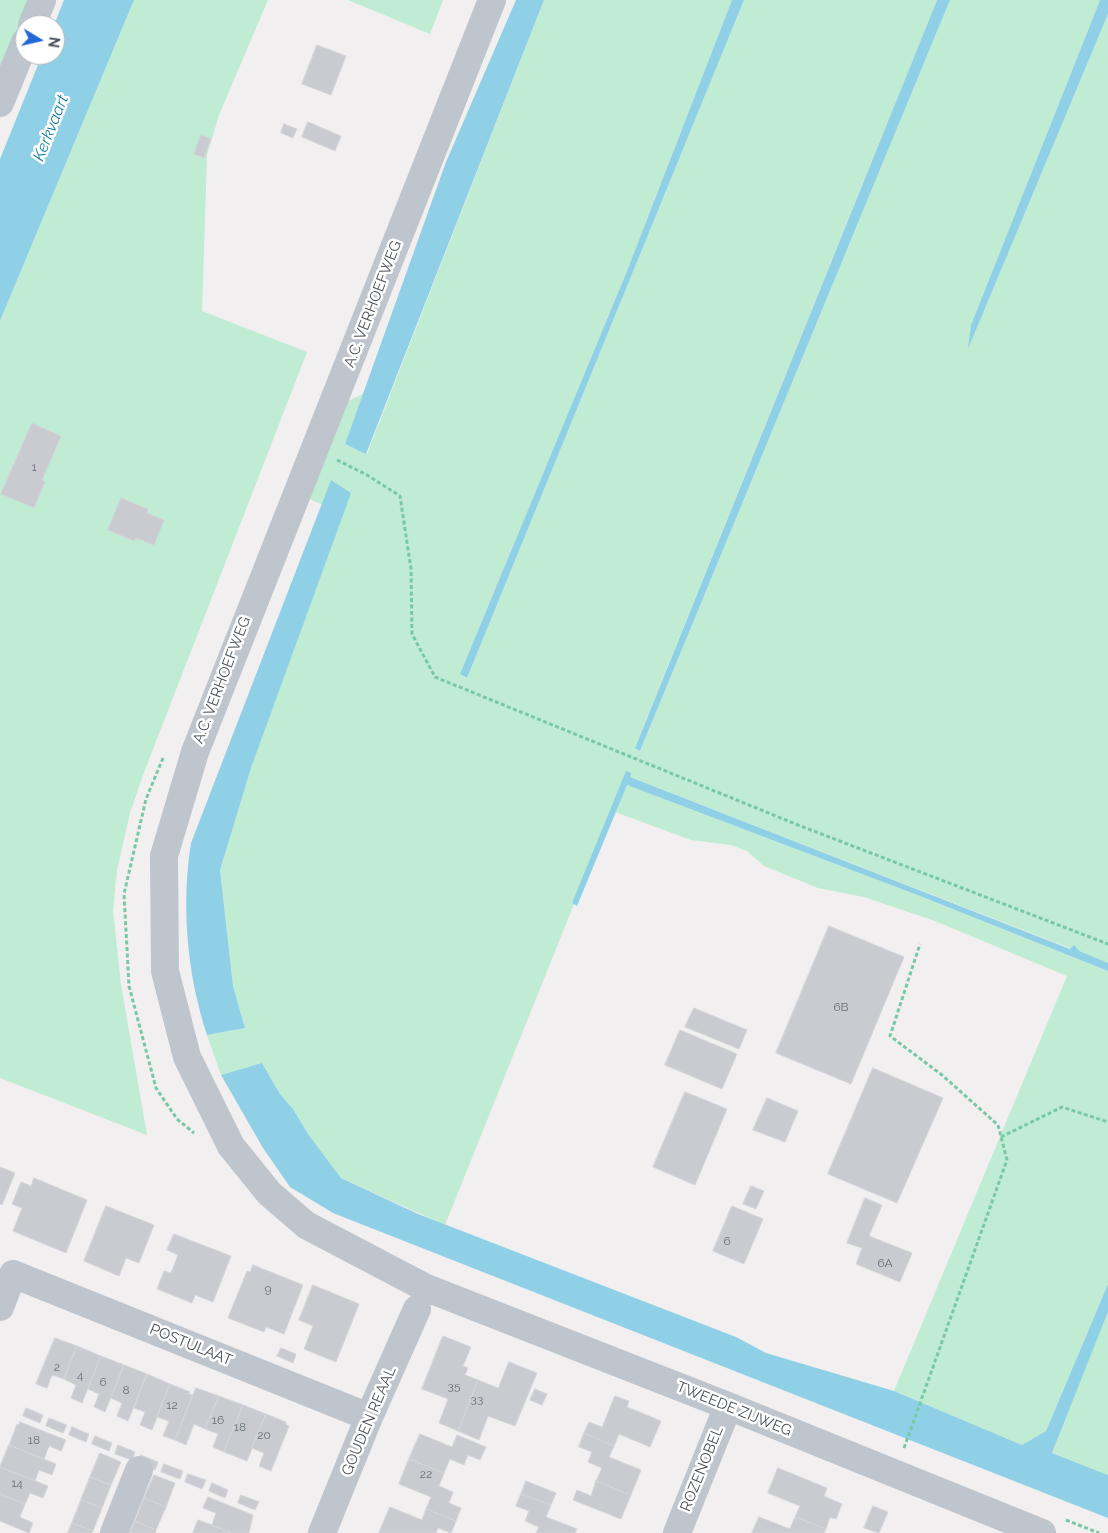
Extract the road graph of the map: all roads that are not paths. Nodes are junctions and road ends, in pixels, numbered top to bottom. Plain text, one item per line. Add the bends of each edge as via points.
1 (42, 0) edge
2 (492, 0) edge
3 (36, 15) edge
4 (16, 65) edge
5 (0, 103) edge
6 (421, 1298) junction
7 (0, 1307) edge
8 (728, 1406) junction
9 (369, 1417) junction
10 (139, 1470) dead end
11 (1007, 1526) edge
12 (114, 1533) edge
13 (322, 1533) edge
14 (676, 1533) edge
15 (1042, 1533) edge

1 - 3 street
2 - 6 street, A.C. VERHOEFWEG via 195,752 164,856 165,971 186,1057 231,1146 269,1194 306,1225
4 - 5 street
6 - 8 street, TWEEDE ZIJWEG via 641,1361
6 - 9 street, GOUDEN REAAL
7 - 9 street, POSTULAAT via 13,1274
8 - 11 street, TWEEDE ZIJWEG
8 - 14 street, ROZENOBEL
9 - 13 street, GOUDEN REAAL
10 - 12 street
11 - 15 street, TWEEDE ZIJWEG

